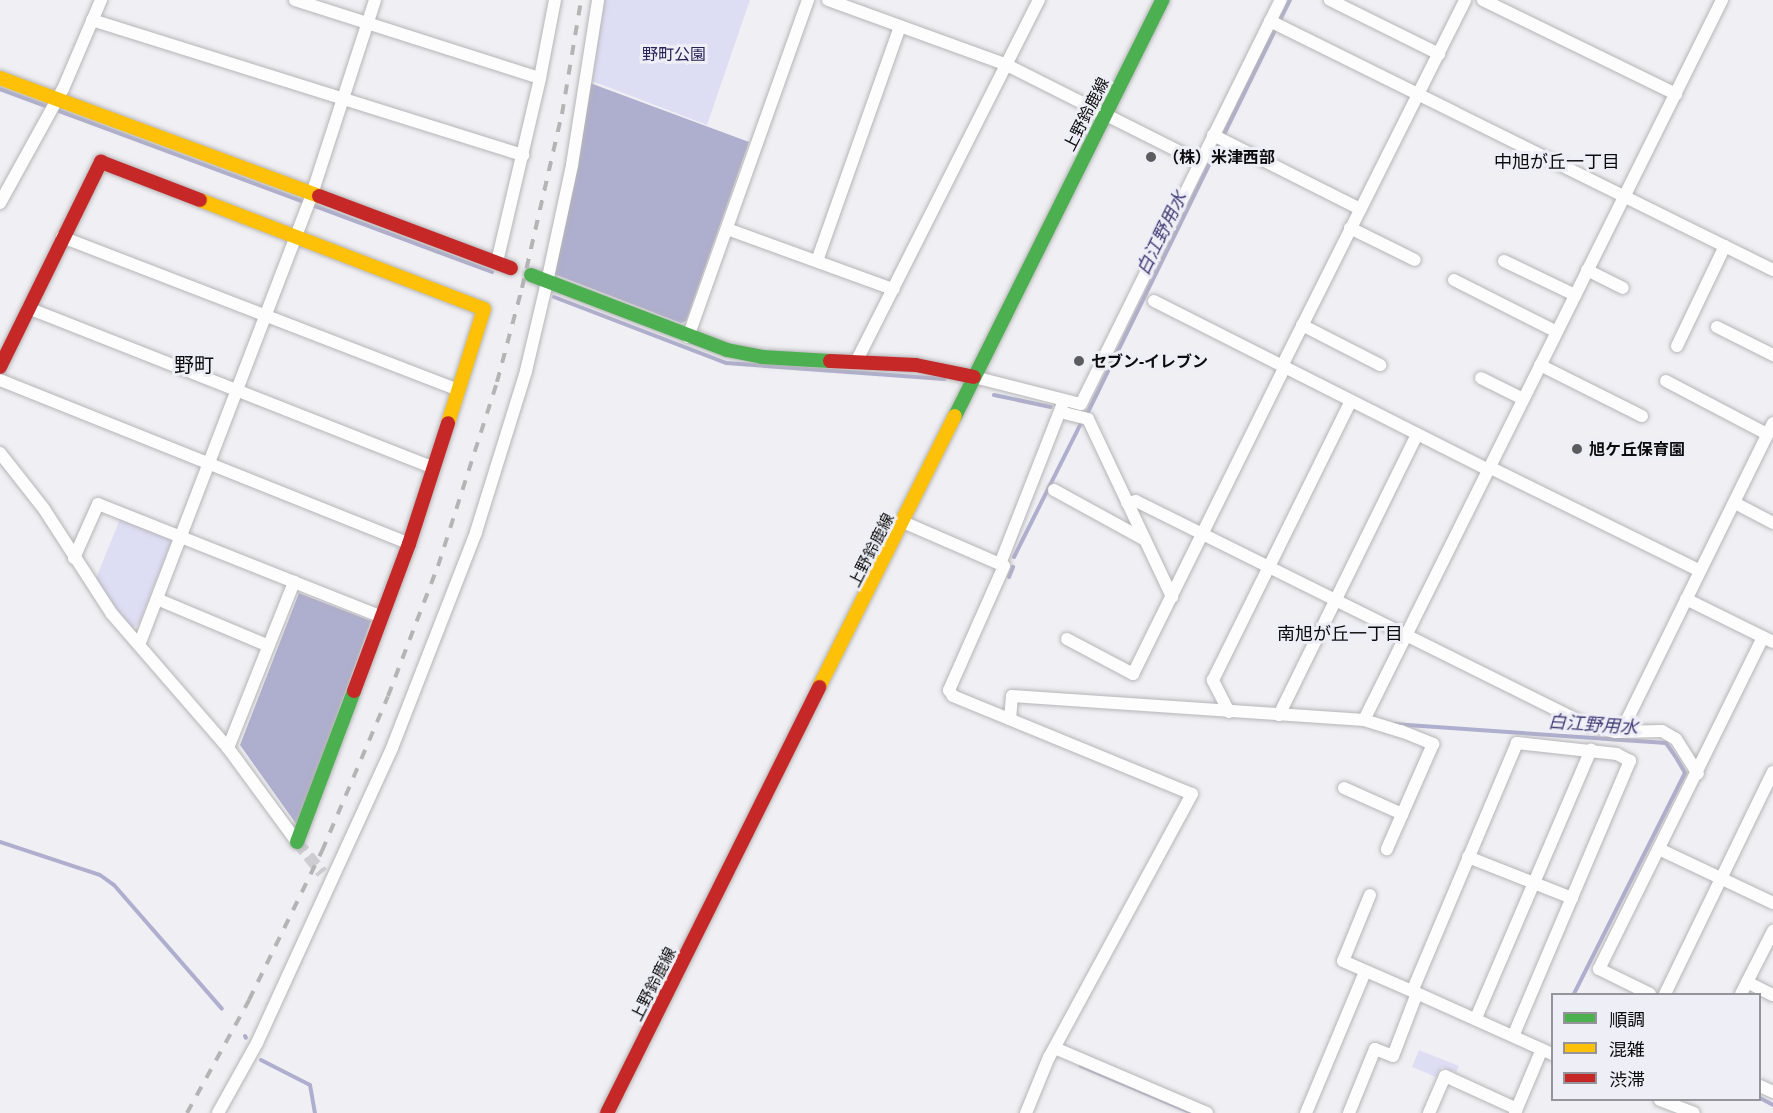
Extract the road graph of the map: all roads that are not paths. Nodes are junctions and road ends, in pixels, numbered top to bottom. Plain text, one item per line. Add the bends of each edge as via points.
1 (101, 0) edge
2 (294, 0) edge
3 (375, 0) edge
4 (555, 0) edge
5 (598, 0) edge
6 (808, 0) edge
7 (828, 0) edge
8 (1039, 0) edge
9 (1162, 0) edge
10 (1281, 0) edge
11 (1330, 0) edge
12 (1465, 0) edge
13 (1483, 0) edge
14 (1722, 0) edge
15 (92, 20) junction
16 (368, 23) junction
17 (1276, 24) junction
18 (900, 26) junction
19 (1439, 54) junction
20 (1005, 64) junction
21 (0, 78) edge
22 (540, 78) junction
23 (1677, 94) junction
24 (1419, 96) junction
25 (343, 99) junction
26 (53, 106) junction
27 (1106, 112) junction
28 (1219, 138) junction
29 (523, 155) junction
30 (1200, 162) junction
31 (1625, 194) junction
32 (309, 201) junction
33 (0, 203) edge
34 (1360, 210) junction
35 (1350, 228) junction
36 (727, 229) junction
37 (62, 237) junction
38 (296, 237) junction
39 (1725, 246) junction
40 (1415, 260) dead end
41 (817, 261) junction
42 (1504, 261) dead end
43 (497, 262) junction
44 (512, 268) dead end
45 (1587, 270) junction
46 (1773, 270) edge
47 (531, 275) dead end
48 (1454, 280) dead end
49 (548, 282) junction
50 (1623, 288) dead end
51 (893, 290) junction
52 (1575, 295) junction
53 (1154, 301) dead end
54 (28, 308) junction
55 (266, 316) junction
56 (1302, 325) junction
57 (1717, 327) dead end
58 (1557, 332) junction
59 (688, 336) junction
60 (1677, 346) dead end
61 (1773, 355) edge
62 (856, 362) junction
63 (1380, 365) dead end
64 (1540, 365) junction
65 (0, 367) edge
66 (1283, 367) junction
67 (974, 377) junction
68 (1480, 378) dead end
69 (0, 380) edge
70 (1666, 381) dead end
71 (237, 390) junction
72 (458, 390) junction
73 (1523, 399) junction
74 (1351, 401) junction
75 (1062, 406) junction
76 (1642, 416) dead end
77 (1770, 433) edge
78 (1417, 434) junction
79 (0, 453) edge
80 (209, 464) junction
81 (434, 468) junction
82 (1488, 469) junction
83 (1054, 490) dead end
84 (1127, 503) junction
85 (1735, 503) junction
86 (903, 522) junction
87 (1773, 522) edge
88 (1201, 534) junction
89 (181, 537) junction
90 (1145, 540) junction
91 (409, 544) junction
92 (75, 558) junction
93 (1000, 564) junction
94 (1268, 566) junction
95 (1700, 571) junction
96 (294, 582) junction
97 (1172, 597) junction
98 (157, 599) junction
99 (1686, 599) junction
100 (1336, 601) junction
101 (382, 617) junction
102 (1405, 636) junction
103 (1067, 639) dead end
104 (1768, 639) edge
105 (139, 645) junction
106 (269, 646) junction
107 (1229, 712) junction
108 (1279, 715) junction
109 (1010, 719) junction
110 (1370, 721) junction
111 (1619, 731) junction
112 (228, 748) junction
113 (1591, 750) junction
114 (1617, 754) junction
115 (1773, 772) edge
116 (1698, 774) junction
117 (1344, 788) dead end
118 (1402, 814) junction
119 (297, 842) joint
120 (1387, 849) dead end
121 (1661, 850) junction
122 (1468, 857) junction
123 (1721, 878) junction
124 (1534, 883) junction
125 (1370, 896) dead end
126 (1572, 898) junction
127 (1773, 903) edge
128 (1773, 931) edge
129 (1365, 972) junction
130 (1747, 982) junction
131 (1414, 992) junction
132 (1648, 993) edge
133 (1665, 993) edge
134 (1742, 993) edge
135 (1773, 995) edge
136 (1476, 1018) junction
137 (1514, 1034) junction
138 (1057, 1049) junction
139 (1547, 1051) edge
140 (1663, 1101) edge
141 (1516, 1111) edge
142 (218, 1113) edge
143 (606, 1113) edge
144 (1026, 1113) edge
145 (1208, 1113) edge
146 (1306, 1113) edge
147 (1349, 1113) edge
148 (1429, 1113) edge
149 (1694, 1113) edge

1 - 15 street
2 - 16 street
3 - 16 street
4 - 22 street
5 - 49 street via 572,165
6 - 36 street
7 - 18 street
8 - 20 street
9 - 27 street, 上野鈴鹿線
10 - 17 street
11 - 19 street
12 - 19 street
13 - 23 street
14 - 23 street
15 - 25 street
15 - 26 street
16 - 22 street
16 - 25 street
17 - 24 street
17 - 28 street
18 - 20 street
18 - 41 street
19 - 24 street
20 - 27 street
20 - 51 street
21 - 26 street
22 - 29 street
23 - 31 street
24 - 31 street
24 - 34 street
25 - 29 street
25 - 32 street
26 - 32 street
26 - 33 street
27 - 30 street
27 - 67 street, 上野鈴鹿線
28 - 30 street
28 - 34 street
29 - 43 street
30 - 75 street via 1081,404
31 - 39 street
31 - 45 street
32 - 38 street
32 - 43 street
34 - 35 street
35 - 40 street
35 - 56 street
36 - 41 street
36 - 59 street
37 - 38 street via 100,162
37 - 54 street
37 - 55 street
38 - 55 street
38 - 72 street via 484,309
39 - 46 street
39 - 60 street
41 - 51 street
42 - 52 street
43 - 44 street
45 - 50 street
45 - 52 street
47 - 49 street
48 - 58 street
49 - 59 street
49 - 142 street via 495,476 439,634 339,866 257,1043
51 - 62 street
52 - 58 street
53 - 66 street
54 - 65 street
54 - 71 street
55 - 71 street
55 - 72 street
56 - 63 street
56 - 66 street
57 - 61 street
58 - 64 street
59 - 62 street via 762,357
62 - 67 street via 916,365
64 - 73 street
64 - 76 street
66 - 74 street
66 - 88 street
67 - 75 street
67 - 86 street, 上野鈴鹿線
68 - 73 street
69 - 80 street
70 - 77 street
71 - 80 street
71 - 81 street
72 - 81 street
73 - 82 street
74 - 78 street
74 - 94 street
75 - 84 street via 1088,419
75 - 93 street
77 - 85 street
78 - 82 street
78 - 100 street
79 - 92 street via 44,509
80 - 89 street
80 - 91 street
81 - 91 street
82 - 95 street
82 - 102 street
83 - 90 street
84 - 88 street via 1136,501
84 - 90 street
85 - 87 street
85 - 95 street
86 - 93 street
86 - 143 street, 上野鈴鹿線
88 - 94 street
88 - 97 street
89 - 92 street via 98,504
89 - 96 street
89 - 98 street
90 - 97 street
91 - 101 street
92 - 105 street via 112,614
93 - 109 street via 1004,566 949,690 953,696
94 - 100 street
94 - 107 street via 1213,680
95 - 99 street
96 - 101 street
96 - 106 street
97 - 103 street via 1133,674
98 - 105 street
98 - 106 street
99 - 104 street
99 - 111 street
100 - 102 street
100 - 108 street
101 - 119 street
102 - 110 street
102 - 111 street via 1587,725
104 - 116 street
105 - 112 street
106 - 112 street
107 - 108 street
107 - 109 street via 1012,696
108 - 110 street
109 - 138 street via 1192,794
110 - 118 street via 1433,744
111 - 114 street
111 - 116 street via 1653,729 1676,739
112 - 119 street
113 - 114 street
113 - 122 street via 1517,743
113 - 124 street
114 - 126 street via 1630,761
115 - 123 street
116 - 121 street
117 - 118 street
118 - 120 street
121 - 123 street
121 - 132 street via 1599,969
122 - 124 street
122 - 131 street
123 - 127 street
123 - 133 street
124 - 126 street
124 - 136 street
125 - 129 street via 1343,961
126 - 137 street
128 - 130 street
129 - 131 street
129 - 146 street
130 - 134 street
130 - 135 street
131 - 136 street
131 - 147 street via 1393,1056 1375,1049
136 - 137 street
137 - 139 street
138 - 144 street via 1049,1057
138 - 145 street
139 - 141 street
140 - 149 street
141 - 148 street via 1445,1076

